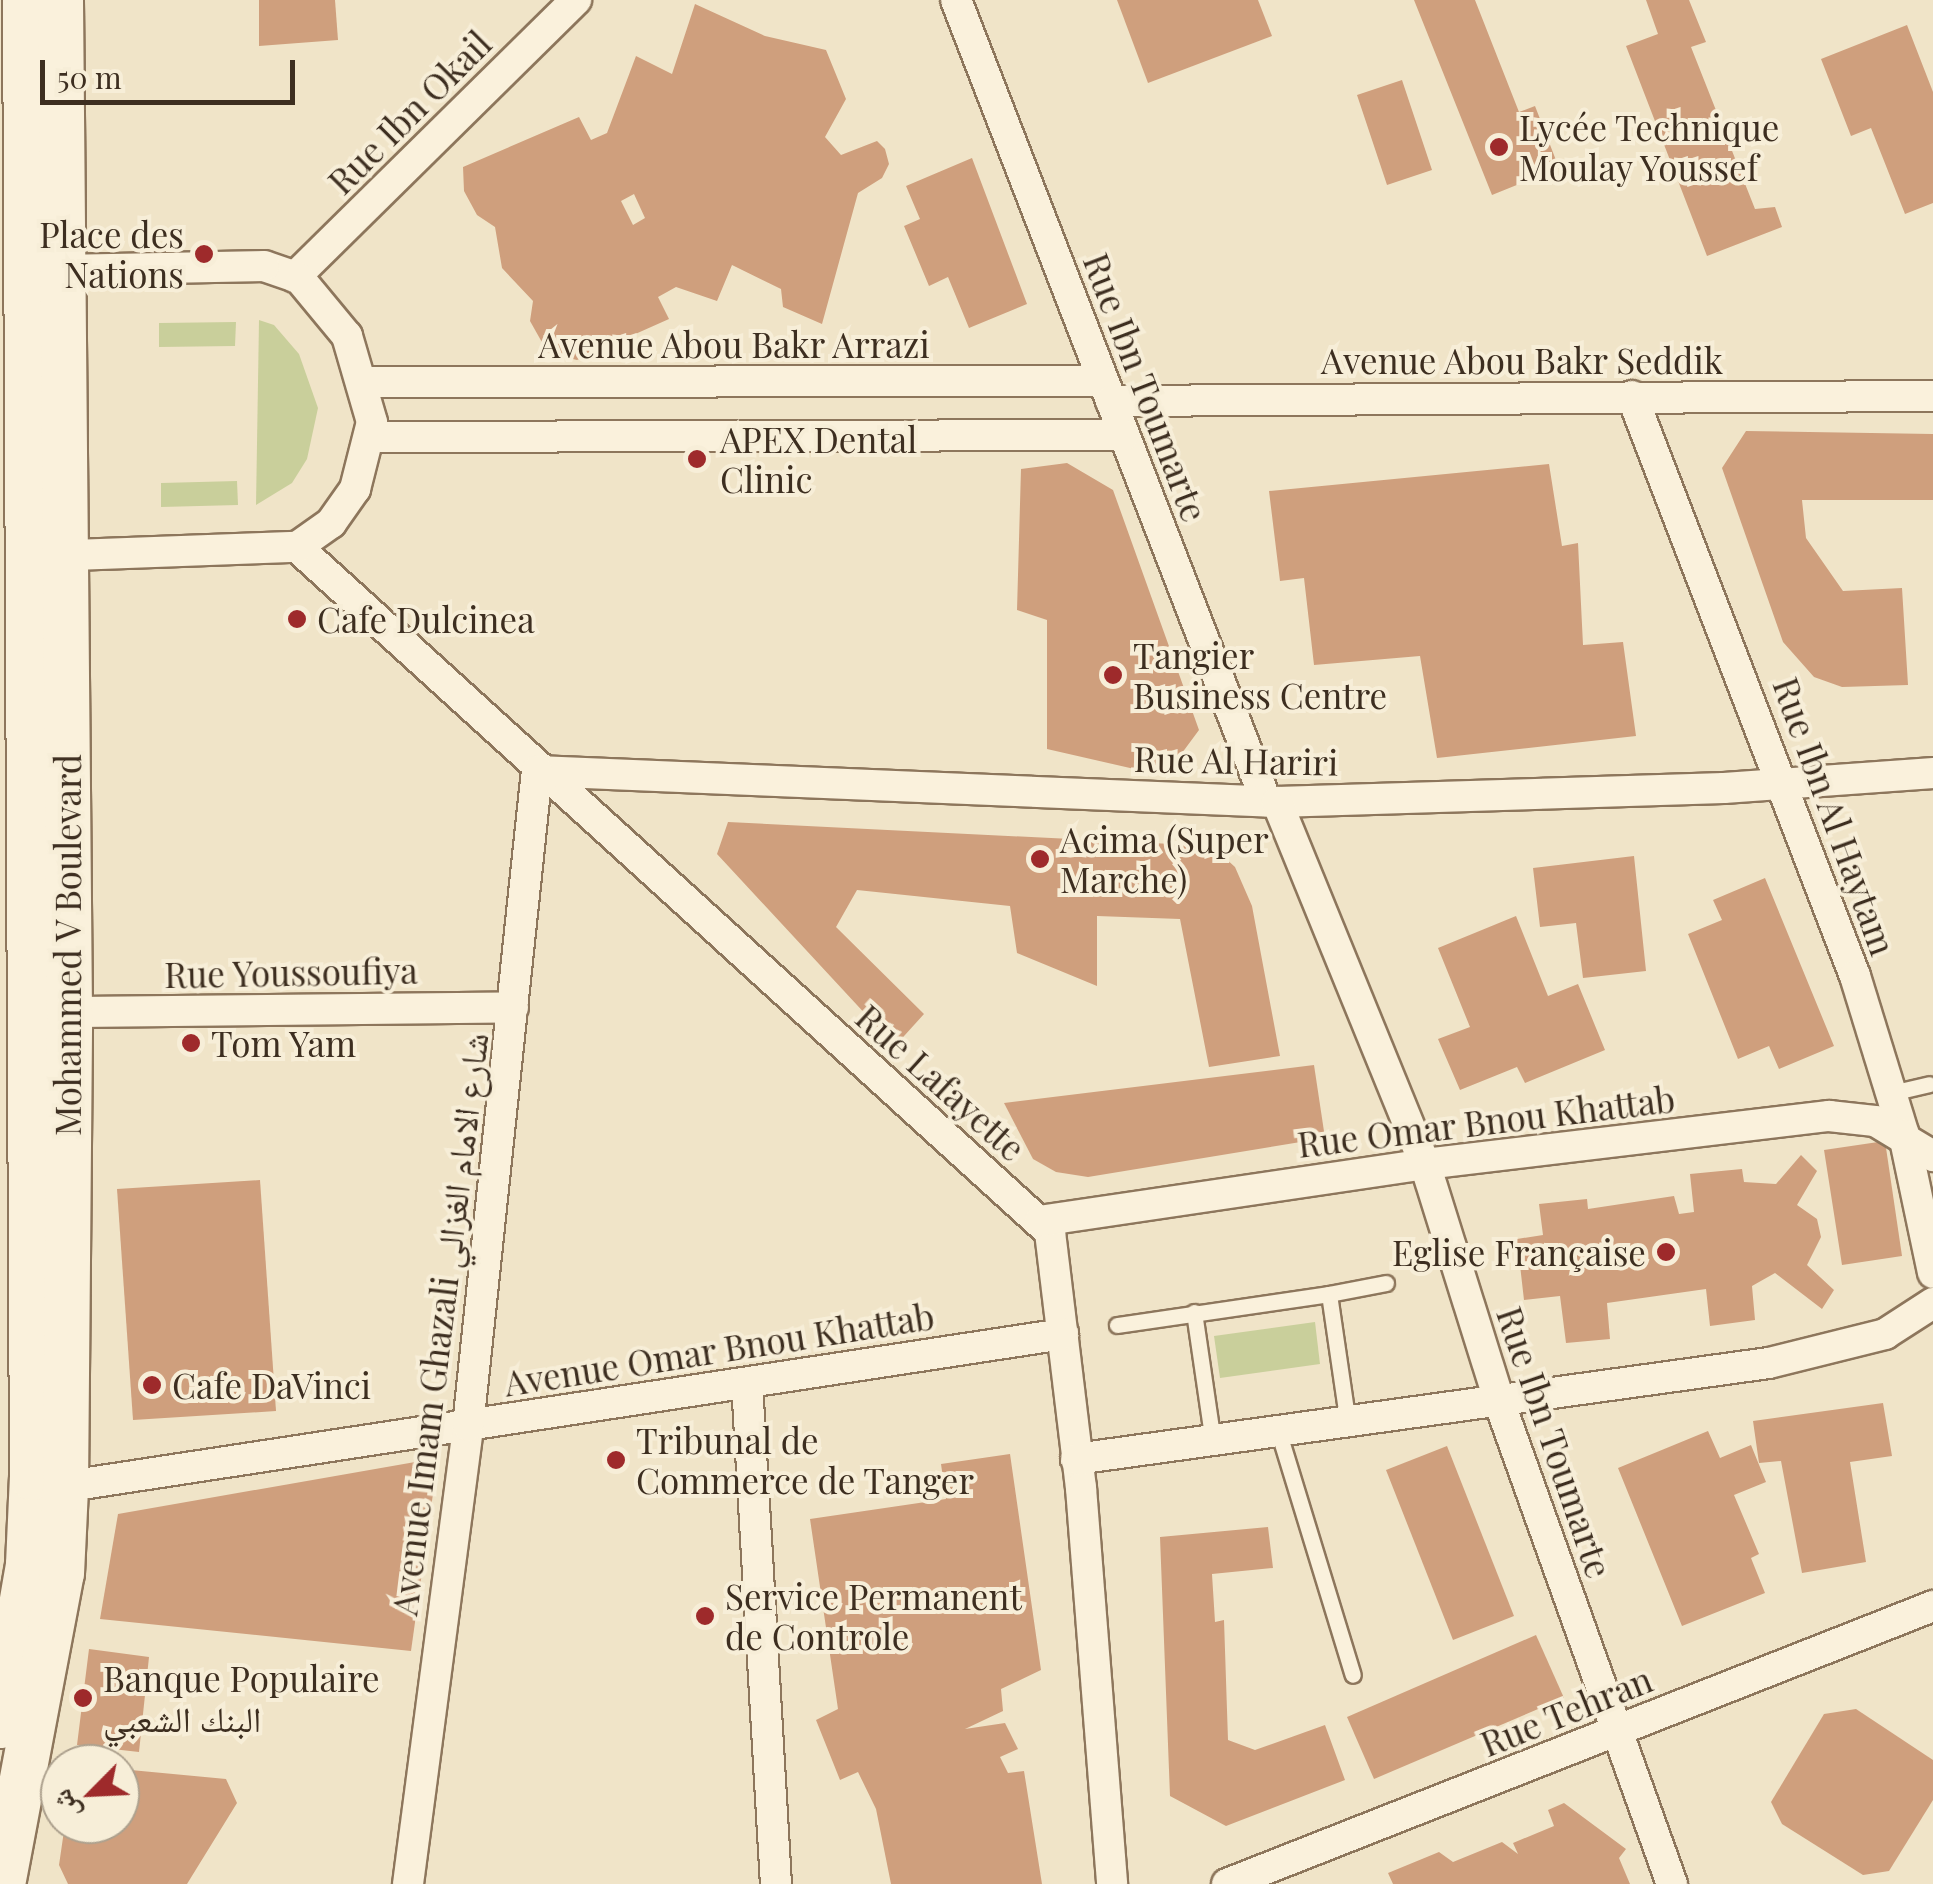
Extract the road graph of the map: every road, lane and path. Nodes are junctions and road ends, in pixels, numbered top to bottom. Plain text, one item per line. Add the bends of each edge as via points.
1 (25, 0) edge
2 (60, 0) edge
3 (576, 0) edge
4 (956, 0) edge
5 (24, 257) junction
6 (295, 277) junction
7 (364, 382) junction
8 (1107, 391) junction
9 (1632, 396) junction
10 (1933, 396) edge
11 (1124, 435) junction
12 (370, 437) junction
13 (296, 546) junction
14 (47, 556) junction
15 (538, 771) junction
16 (1933, 773) edge
17 (1784, 784) junction
18 (1272, 802) junction
19 (513, 1007) junction
20 (34, 1024) edge
21 (1929, 1084) dead end
22 (1891, 1093) junction
23 (1904, 1135) junction
24 (1933, 1156) edge
25 (1425, 1164) junction
26 (1040, 1221) junction
27 (1933, 1273) edge
28 (1386, 1283) dead end
29 (1329, 1294) junction
30 (1933, 1303) edge
31 (1194, 1312) junction
32 (1117, 1326) dead end
33 (1062, 1334) junction
34 (747, 1383) junction
35 (1500, 1404) junction
36 (1347, 1418) junction
37 (468, 1426) junction
38 (1277, 1427) junction
39 (1212, 1435) junction
40 (1076, 1459) junction
41 (48, 1489) junction
42 (1933, 1606) edge
43 (1353, 1675) dead end
44 (0, 1724) edge
45 (1613, 1732) junction
46 (2, 1884) edge
47 (408, 1884) edge
48 (776, 1884) edge
49 (1112, 1884) edge
50 (1226, 1884) edge
51 (1672, 1884) edge

1 - 5 main road
2 - 5 main road, Mohammed V Boulevard
3 - 6 street, Rue Ibn Okail
4 - 8 street, Rue Ibn Toumarte
5 - 6 street via 264,266
5 - 14 main road, Mohammed V Boulevard
6 - 7 street via 332,310
7 - 8 street, Avenue Abou Bakr Arrazi
7 - 12 street
8 - 9 street, Avenue Abou Bakr Seddik
8 - 11 street, Rue Ibn Toumarte
9 - 10 street, Avenue Abou Bakr Seddik
9 - 17 street, Rue Ibn Al Haytam
11 - 12 street
11 - 18 street, Rue Ibn Toumarte
12 - 13 street via 365,465 340,511
13 - 14 street
13 - 15 street, Rue Lafayette
14 - 20 main road, Mohammed V Boulevard
15 - 18 street, Rue Al Hariri
15 - 19 street, Avenue Imam Ghazali شارع الامام الغزالي
15 - 26 street, Rue Lafayette
16 - 17 street, Rue Al Hariri
17 - 18 street, Rue Al Hariri
17 - 22 street, Rue Ibn Al Haytam
18 - 25 street, Rue Ibn Toumarte
19 - 20 street, Rue Youssoufiya
19 - 37 street, Avenue Imam Ghazali شارع الامام الغزالي
20 - 41 main road, Mohammed V Boulevard
20 - 41 main road via 20,1173
21 - 22 lane
22 - 23 street, Rue Ibn Al Haytam
23 - 24 street, Rue Omar Bnou Khattab
23 - 25 street, Rue Omar Bnou Khattab via 1855,1116 1828,1116
23 - 27 street, Rue Ibn Al Haytam
25 - 26 street, Rue Omar Bnou Khattab
25 - 35 street, Rue Ibn Toumarte
26 - 33 street, Rue Lafayette via 1055,1244
28 - 29 lane
29 - 31 lane
29 - 36 lane
30 - 35 street via 1908,1322 1854,1345
31 - 32 lane
31 - 39 lane
33 - 34 street, Avenue Omar Bnou Khattab
33 - 40 street, Rue Lafayette
34 - 37 street, Avenue Omar Bnou Khattab
34 - 48 street
35 - 36 street
35 - 45 street, Rue Ibn Toumarte
36 - 38 street
37 - 41 street, Avenue Omar Bnou Khattab
37 - 47 street, Avenue Imam Ghazali شارع الامام الغزالي
38 - 39 street
38 - 43 lane
39 - 40 street
40 - 49 street, Rue Lafayette
41 - 44 main road
41 - 46 main road, Mohammed V Boulevard via 62,1573
42 - 45 street, Rue Tehran
45 - 50 street, Rue Tehran
45 - 51 street, Rue Ibn Toumarte

